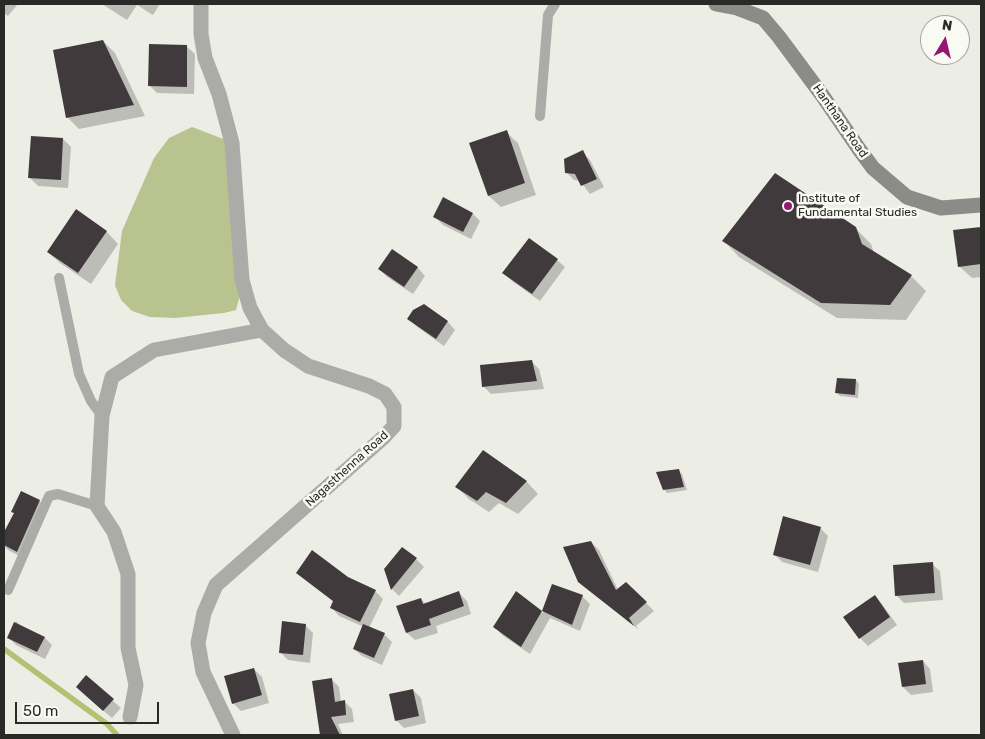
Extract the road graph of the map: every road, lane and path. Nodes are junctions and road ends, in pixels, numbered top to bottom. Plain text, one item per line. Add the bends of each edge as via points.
1 (201, 4) edge
2 (555, 4) edge
3 (716, 4) edge
4 (540, 116) dead end
5 (981, 204) edge
6 (59, 278) dead end
7 (262, 330) junction
8 (102, 416) junction
9 (97, 506) junction
10 (8, 590) dead end
11 (130, 717) dead end
12 (232, 735) edge

1 - 7 street, Nagasthenna Road via 204,58 220,94 232,144 242,280 250,308
2 - 4 lane via 548,15
3 - 5 street, Hanthana Road via 763,18 873,168 908,197 940,208
6 - 8 lane via 78,374
7 - 8 street via 154,350 112,377
7 - 12 street, Nagasthenna Road via 308,366 385,394 394,407 394,426 216,585 204,613 198,643 203,672
8 - 9 street
9 - 10 lane via 58,494 49,496
9 - 11 street via 114,532 128,574 128,648 136,685

